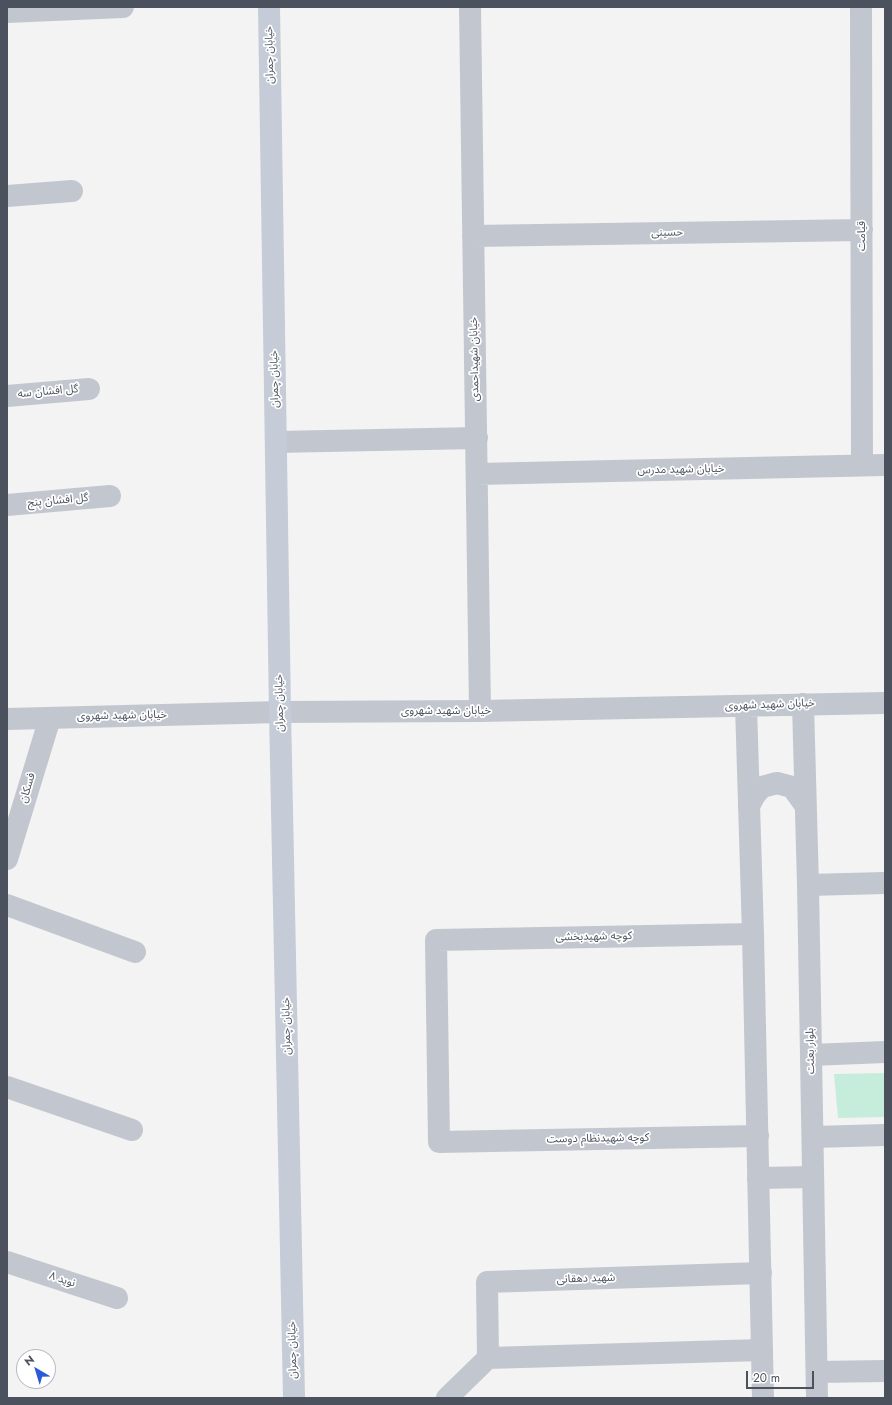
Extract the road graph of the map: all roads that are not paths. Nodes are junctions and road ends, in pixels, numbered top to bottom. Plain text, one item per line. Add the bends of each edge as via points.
1 (123, 7) edge
2 (269, 7) edge
3 (470, 7) edge
4 (861, 7) edge
5 (80, 8) edge
6 (13, 10) edge
7 (72, 190) dead end
8 (7, 196) edge
9 (862, 230) junction
10 (473, 236) junction
11 (90, 388) dead end
12 (7, 396) edge
13 (477, 438) junction
14 (277, 442) junction
15 (885, 465) edge
16 (862, 466) junction
17 (477, 474) junction
18 (110, 496) dead end
19 (7, 506) edge
20 (885, 703) edge
21 (803, 704) junction
22 (746, 706) junction
23 (480, 711) junction
24 (280, 712) junction
25 (50, 718) junction
26 (7, 719) edge
27 (805, 804) junction
28 (749, 806) junction
29 (7, 859) edge
30 (885, 883) edge
31 (808, 885) junction
32 (7, 905) edge
33 (753, 934) junction
34 (134, 952) dead end
35 (885, 1052) edge
36 (811, 1055) junction
37 (7, 1087) edge
38 (132, 1130) dead end
39 (885, 1135) edge
40 (758, 1136) junction
41 (812, 1137) junction
42 (439, 1142) joint
43 (813, 1177) junction
44 (758, 1178) junction
45 (7, 1262) edge
46 (761, 1273) junction
47 (117, 1298) dead end
48 (762, 1350) junction
49 (488, 1358) junction
50 (885, 1371) edge
51 (817, 1372) junction
52 (294, 1398) edge
53 (447, 1398) edge
54 (763, 1398) edge
55 (817, 1398) edge

1 - 5 street
2 - 14 main road, خیابان چمران
3 - 10 street, خیابان شهیداحمدی
4 - 9 street, قیامت
5 - 6 street
7 - 8 street
9 - 10 street, حسینی
9 - 16 street, قیامت
10 - 13 street, خیابان شهیداحمدی
11 - 12 street, گل افشان سه
13 - 14 street
13 - 17 street, خیابان شهیداحمدی
14 - 24 main road, خیابان چمران
15 - 16 street, خیابان شهید مدرس
16 - 17 street, خیابان شهید مدرس
17 - 23 street, خیابان شهیداحمدی
18 - 19 street, گل افشان پنج
20 - 21 street, خیابان شهید شهروی
21 - 22 street, خیابان شهید شهروی
21 - 27 street, بلوار بعثت
22 - 23 street, خیابان شهید شهروی
22 - 28 street
23 - 24 street, خیابان شهید شهروی
24 - 25 street, خیابان شهید شهروی
24 - 52 main road, خیابان چمران
25 - 26 street, خیابان شهید شهروی
25 - 29 street, فسکان
27 - 28 street via 792,787 777,783 762,787
27 - 31 street, بلوار بعثت
28 - 33 street
30 - 31 street
31 - 36 street, بلوار بعثت
32 - 34 street
33 - 40 street
33 - 42 street, کوچه شهیدبخشی via 436,940
35 - 36 street
36 - 41 street, بلوار بعثت
37 - 38 street
39 - 41 street
40 - 42 street, کوچه شهیدنظام دوست
40 - 44 street
41 - 43 street, بلوار بعثت
43 - 44 street
43 - 51 street, بلوار بعثت
44 - 46 street
45 - 47 street, نوید ۸
46 - 48 street
46 - 49 street, شهید دهقانی via 487,1282
48 - 49 street
48 - 54 street
49 - 53 street
50 - 51 street
51 - 55 street, بلوار بعثت

